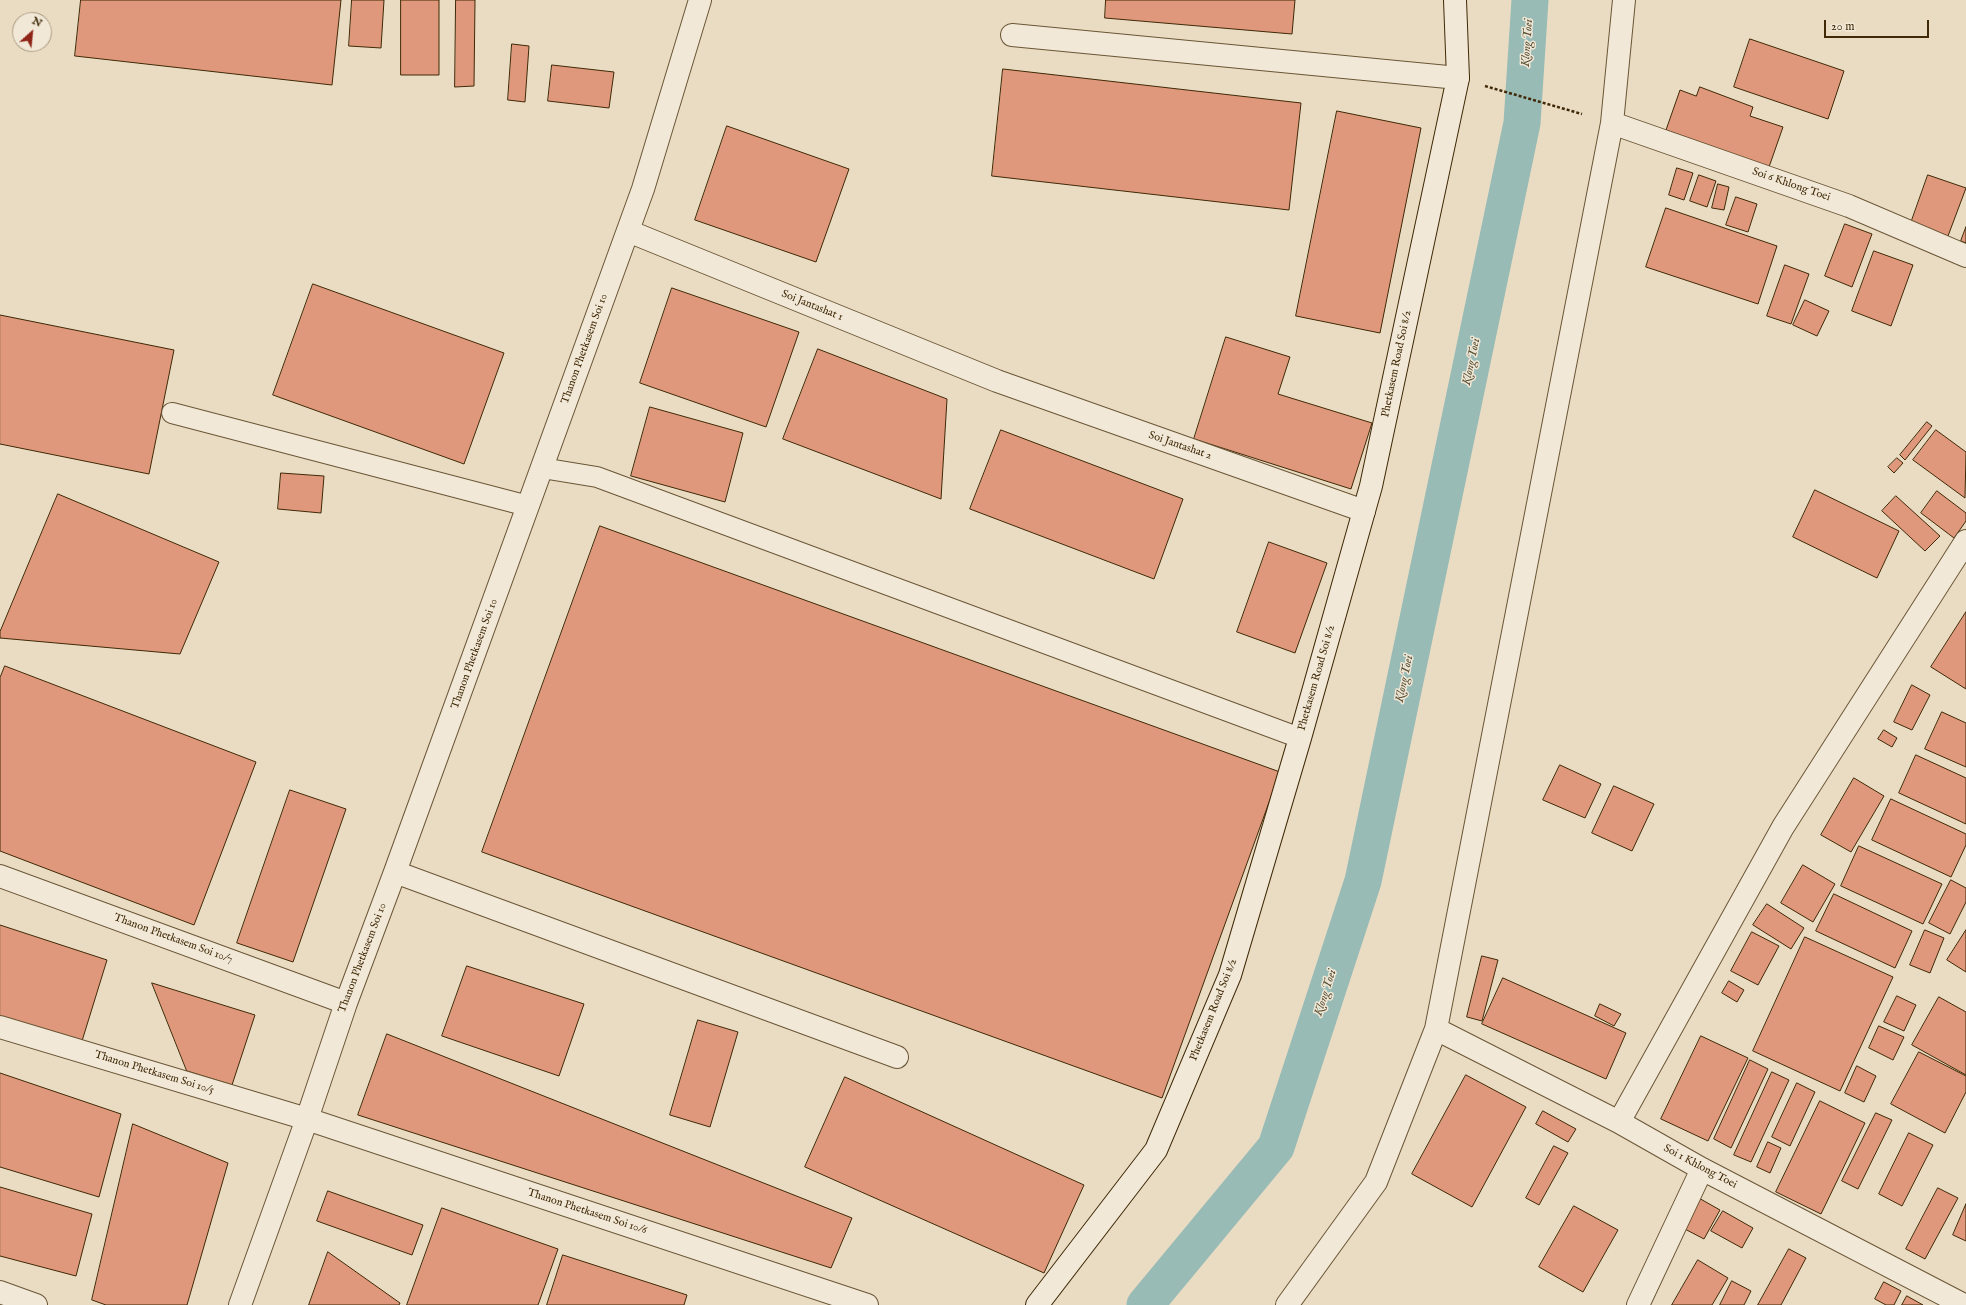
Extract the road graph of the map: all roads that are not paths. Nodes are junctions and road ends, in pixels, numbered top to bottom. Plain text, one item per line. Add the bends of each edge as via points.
1 (700, 0) edge
2 (1456, 0) edge
3 (1624, 0) edge
4 (1012, 35) dead end
5 (1458, 78) junction
6 (1612, 123) junction
7 (628, 231) junction
8 (1966, 256) edge
9 (997, 381) joint
10 (172, 413) dead end
11 (542, 468) junction
12 (528, 506) junction
13 (1364, 511) junction
14 (1966, 541) edge
15 (1300, 738) junction
16 (395, 872) junction
17 (0, 876) edge
18 (346, 1003) junction
19 (0, 1027) edge
20 (1436, 1030) junction
21 (898, 1057) dead end
22 (307, 1119) junction
23 (1619, 1122) junction
24 (1702, 1169) junction
25 (0, 1292) edge
26 (36, 1305) edge
27 (240, 1305) edge
28 (867, 1305) edge
29 (1037, 1305) edge
30 (1286, 1305) edge
31 (1638, 1305) edge
32 (1964, 1305) edge

1 - 7 street, Thanon Phetkasem Soi 10 via 643,190
2 - 5 street, Phetkasem Road Soi 8/2
3 - 6 street
4 - 5 street
5 - 13 street, Phetkasem Road Soi 8/2
6 - 8 street, Soi 6 Khlong Toei via 1849,206
6 - 20 street
7 - 9 street, Soi Jantashat 1
7 - 11 street, Thanon Phetkasem Soi 10
9 - 13 street, Soi Jantashat 2
10 - 12 lane
11 - 12 street, Thanon Phetkasem Soi 10
11 - 15 lane via 597,477
12 - 16 street, Thanon Phetkasem Soi 10
13 - 15 street, Phetkasem Road Soi 8/2
14 - 23 street via 1784,827
15 - 29 street, Phetkasem Road Soi 8/2 via 1230,975 1156,1150
16 - 18 street, Thanon Phetkasem Soi 10
16 - 21 street
17 - 18 street, Thanon Phetkasem Soi 10/7
18 - 22 street, Thanon Phetkasem Soi 10
19 - 22 street, Thanon Phetkasem Soi 10/5
20 - 23 street, Soi 1 Khlong Toei
20 - 30 street via 1376,1182
22 - 27 street, Thanon Phetkasem Soi 10
22 - 28 street, Thanon Phetkasem Soi 10/6
23 - 24 street, Soi 1 Khlong Toei
24 - 31 street
24 - 32 street, Soi 1 Khlong Toei
25 - 26 street

